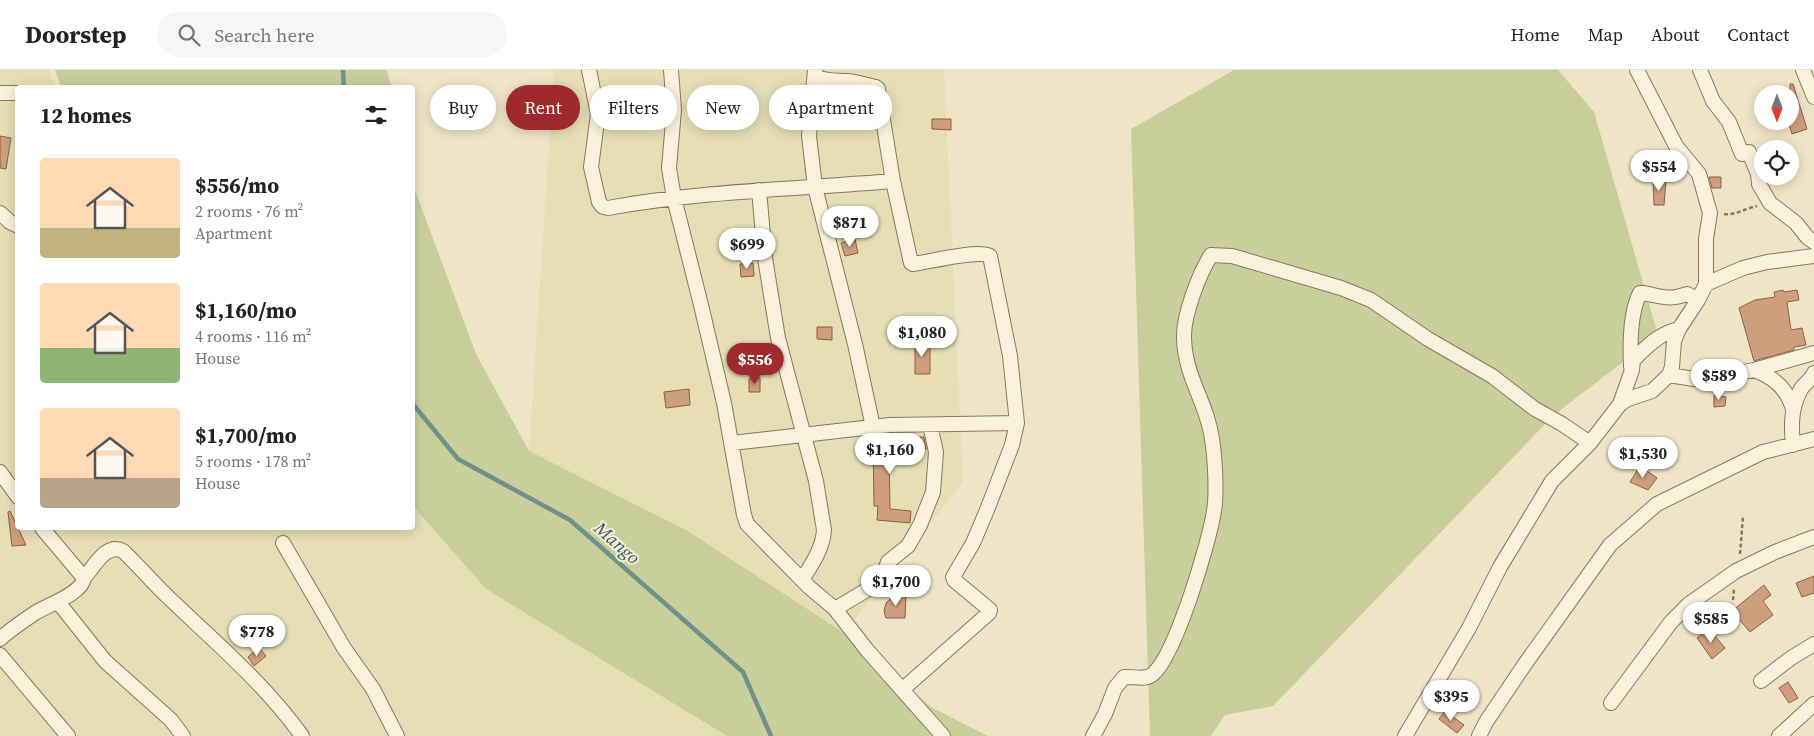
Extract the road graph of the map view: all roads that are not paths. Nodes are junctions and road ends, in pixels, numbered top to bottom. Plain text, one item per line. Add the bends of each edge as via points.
1 (589, 70) edge
2 (671, 70) edge
3 (1636, 70) edge
4 (1700, 70) edge
5 (1803, 70) edge
6 (815, 73) edge
7 (0, 93) edge
8 (15, 93) edge
9 (1814, 97) edge
10 (893, 181) junction
11 (815, 187) junction
12 (758, 190) junction
13 (674, 198) junction
14 (0, 213) edge
15 (15, 224) edge
16 (1814, 242) edge
17 (1814, 256) edge
18 (1706, 284) junction
19 (1698, 300) junction
20 (1679, 329) junction
21 (1814, 353) edge
22 (1632, 370) junction
23 (1754, 370) junction
24 (1814, 373) edge
25 (1669, 376) junction
26 (1620, 404) junction
27 (1793, 410) junction
28 (1018, 423) junction
29 (930, 425) junction
30 (873, 427) junction
31 (804, 435) junction
32 (1814, 439) edge
33 (732, 443) junction
34 (1590, 443) junction
35 (1792, 445) junction
36 (0, 472) edge
37 (15, 493) edge
38 (44, 530) edge
39 (1814, 536) edge
40 (283, 543) dead end
41 (84, 578) junction
42 (802, 580) junction
43 (58, 602) junction
44 (834, 610) junction
45 (0, 638) edge
46 (1814, 644) edge
47 (0, 655) edge
48 (1761, 681) dead end
49 (902, 689) junction
50 (1611, 703) dead end
51 (1814, 704) edge
52 (68, 736) edge
53 (183, 736) edge
54 (302, 736) edge
55 (397, 736) edge
56 (944, 736) edge
57 (1093, 736) edge
58 (1405, 736) edge
59 (1479, 736) edge
60 (1778, 736) edge

1 - 13 street via 598,114 591,167 599,202 608,208
2 - 13 street via 674,110 669,168
3 - 18 street via 1676,146 1699,174 1710,213
4 - 16 street via 1713,101 1729,122 1742,154 1749,152 1759,184 1770,203
5 - 9 street
6 - 10 street via 821,80 850,81 876,87
6 - 11 street via 809,136
7 - 8 street
10 - 11 street
10 - 28 street via 911,263 970,255 990,256 1010,356
11 - 12 street
11 - 30 street
12 - 13 street
12 - 31 street via 773,313
13 - 33 street
14 - 15 street
17 - 18 street via 1743,268
18 - 19 street
19 - 20 street
19 - 22 street via 1687,294 1664,298 1640,294 1630,343
20 - 22 street via 1668,331 1642,350 1633,360
20 - 25 street
21 - 23 street
22 - 26 street
23 - 25 street via 1694,379
23 - 27 street via 1777,382 1791,400
24 - 27 street via 1801,390
25 - 26 street via 1652,391
26 - 34 street
27 - 35 street
28 - 29 street
28 - 49 street via 987,510 953,577 990,610 989,613
29 - 30 street
29 - 44 street via 936,452 933,492 920,525 908,546 888,562 884,574 870,588
30 - 31 street
31 - 33 street
31 - 42 street via 816,481 824,537
32 - 35 street
33 - 42 street via 747,524
34 - 57 street via 1492,376 1428,339 1371,300 1232,256 1211,255 1195,288 1183,336 1187,364 1209,418 1213,441 1214,509 1206,548 1190,599 1158,668 1146,678 1124,677 1119,682
34 - 58 street via 1552,481
35 - 59 street via 1763,452 1657,504 1610,545
36 - 37 street
38 - 41 street
39 - 50 street via 1736,571 1689,604 1671,622
40 - 55 street via 344,648 373,689
41 - 43 street via 84,583
41 - 54 street via 105,553 115,548 123,551 266,692
42 - 44 street
43 - 45 street via 36,612
43 - 53 street via 105,661 171,720
44 - 49 street
46 - 48 street
47 - 52 street
49 - 56 street
51 - 60 street

